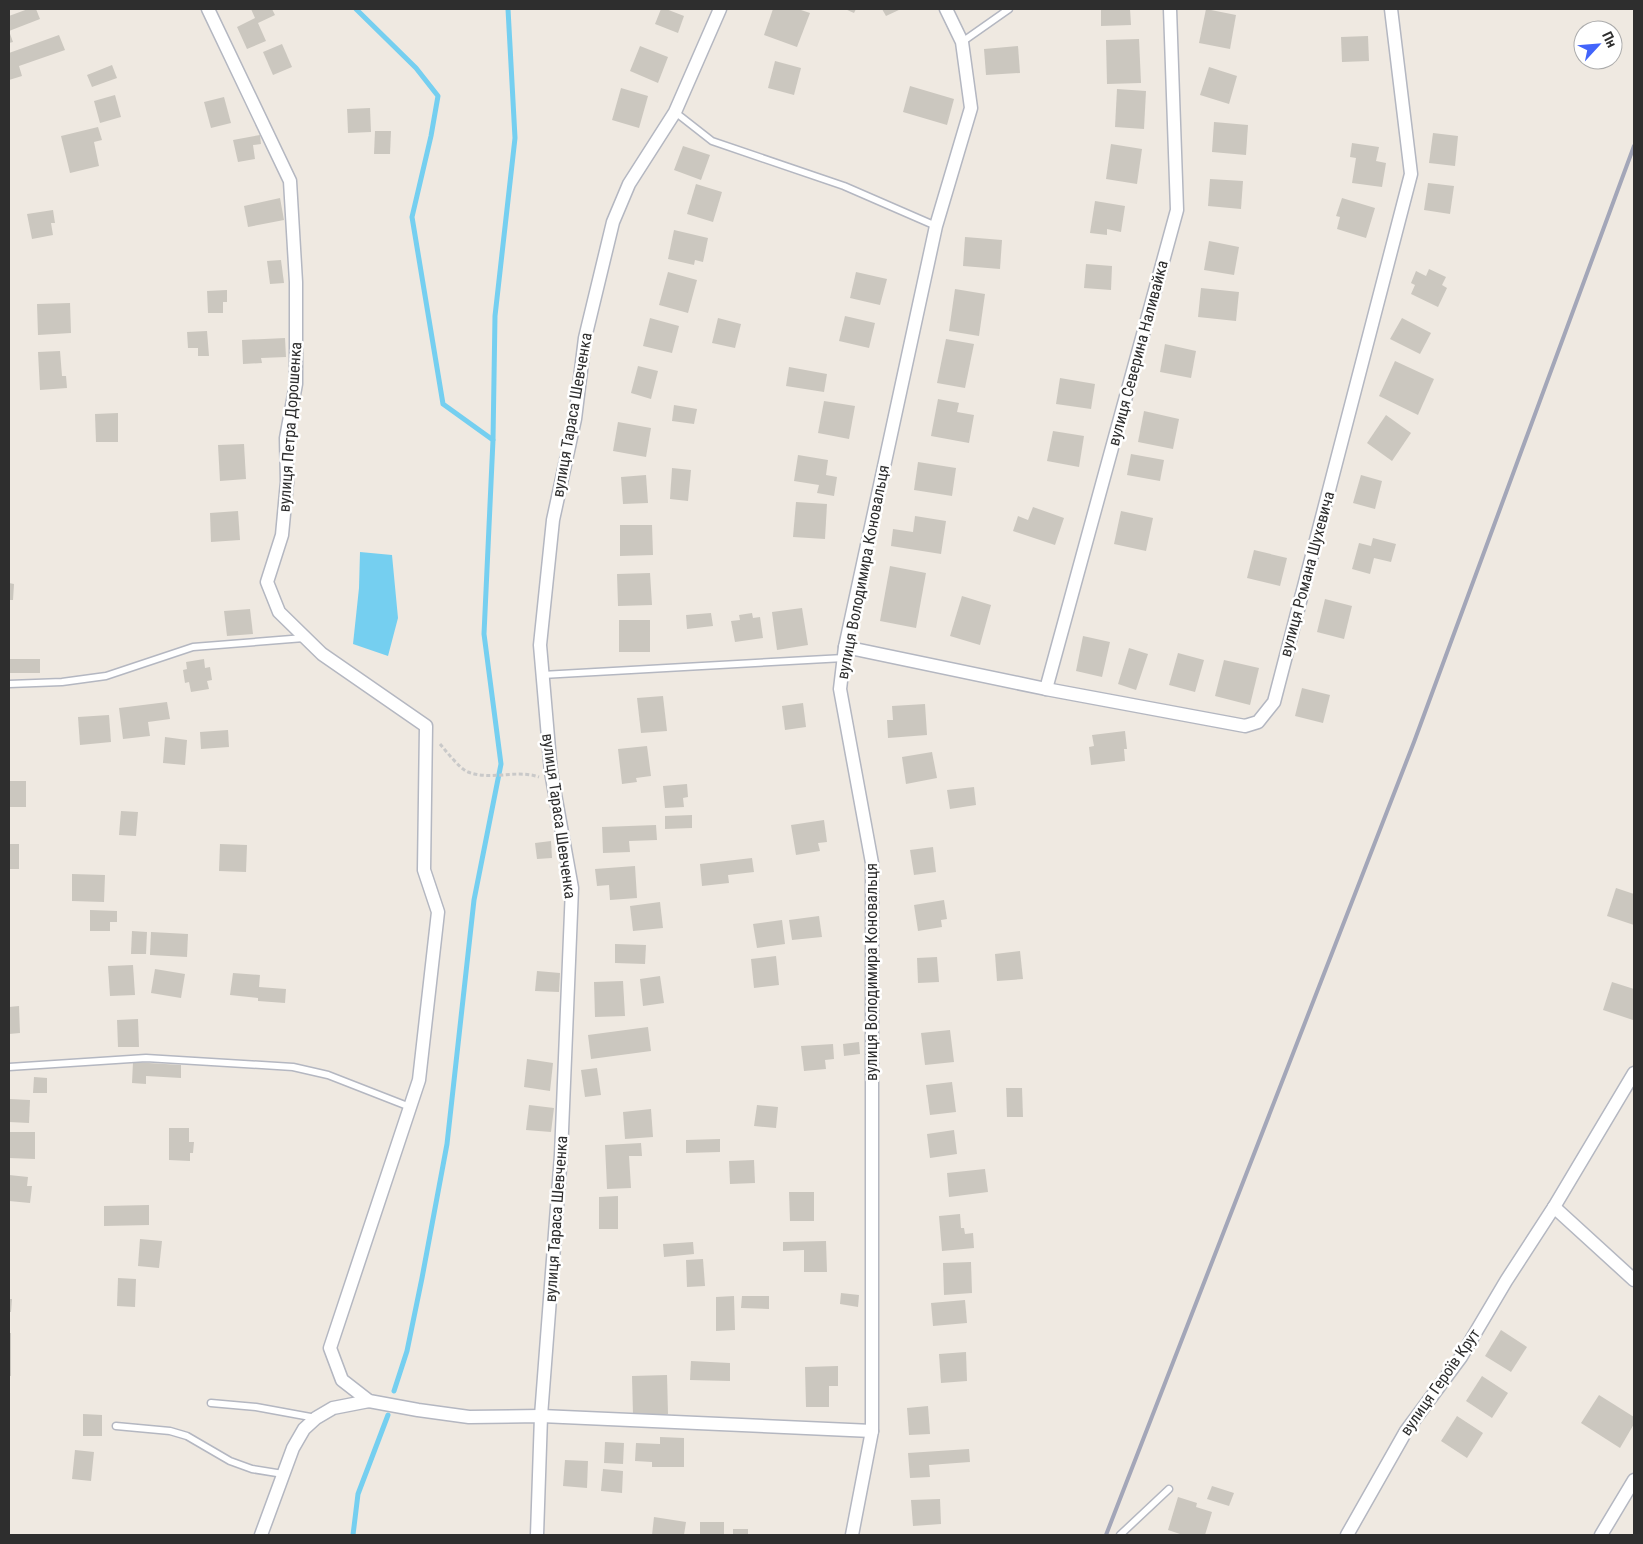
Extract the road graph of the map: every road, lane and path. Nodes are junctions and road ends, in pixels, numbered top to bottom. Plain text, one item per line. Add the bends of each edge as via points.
1 (208, 9) edge
2 (720, 9) edge
3 (946, 9) edge
4 (1009, 9) edge
5 (1170, 9) edge
6 (1391, 9) edge
7 (962, 42) junction
8 (675, 112) junction
9 (936, 226) junction
10 (305, 638) junction
11 (844, 653) junction
12 (542, 675) junction
13 (9, 684) edge
14 (1046, 690) junction
15 (426, 726) junction
16 (553, 783) junction
17 (9, 1067) edge
18 (1634, 1073) edge
19 (410, 1107) junction
20 (1554, 1207) junction
21 (1634, 1280) edge
22 (370, 1402) junction
23 (211, 1403) dead end
24 (541, 1416) junction
25 (316, 1418) junction
26 (116, 1426) dead end
27 (872, 1431) junction
28 (283, 1474) junction
29 (1634, 1480) edge
30 (1169, 1490) dead end
31 (261, 1535) edge
32 (537, 1535) edge
33 (852, 1535) edge
34 (1120, 1535) edge
35 (1347, 1535) edge
36 (1601, 1535) edge

1 - 10 street, вулиця Петра Дорошенка via 290,181 296,282 296,384 286,438 287,482 282,535 267,582 279,612
2 - 8 street, вулиця Тараса Шевченка
3 - 7 street, вулиця Володимира Коновальця
4 - 7 lane
5 - 14 street, вулиця Северина Наливайка via 1178,210
6 - 14 street, вулиця Романа Шухевича via 1411,174 1274,702 1258,722 1245,726
7 - 9 street, вулиця Володимира Коновальця via 970,108
8 - 9 lane via 712,141 844,186
8 - 12 street, вулиця Тараса Шевченка via 629,184 613,222 585,338 575,419 553,520 540,645
9 - 11 street, вулиця Володимира Коновальця
10 - 13 lane via 193,648 106,676
10 - 15 street, вулиця Петра Дорошенка via 322,654
11 - 12 lane
11 - 14 street, вулиця Романа Шухевича
11 - 27 street, вулиця Володимира Коновальця via 840,689 872,863
12 - 16 street, вулиця Тараса Шевченка
15 - 16 path via 467,772 489,776 520,773
15 - 19 street via 424,870 438,912 419,1080
16 - 24 street, вулиця Тараса Шевченка via 572,888 561,1156
17 - 19 lane via 146,1058 293,1068 328,1075
18 - 20 street, вулиця Героїв Крут
19 - 22 street via 330,1348 342,1380
20 - 21 street
20 - 35 street, вулиця Героїв Крут via 1462,1357 1406,1431
22 - 24 street via 469,1416
22 - 25 street via 333,1408
23 - 25 lane
24 - 27 street
24 - 32 street, вулиця Тараса Шевченка
25 - 28 street via 304,1429
26 - 28 lane via 187,1436 230,1461 252,1469
27 - 33 street, вулиця Володимира Коновальця
28 - 31 street
29 - 36 street
30 - 34 lane

